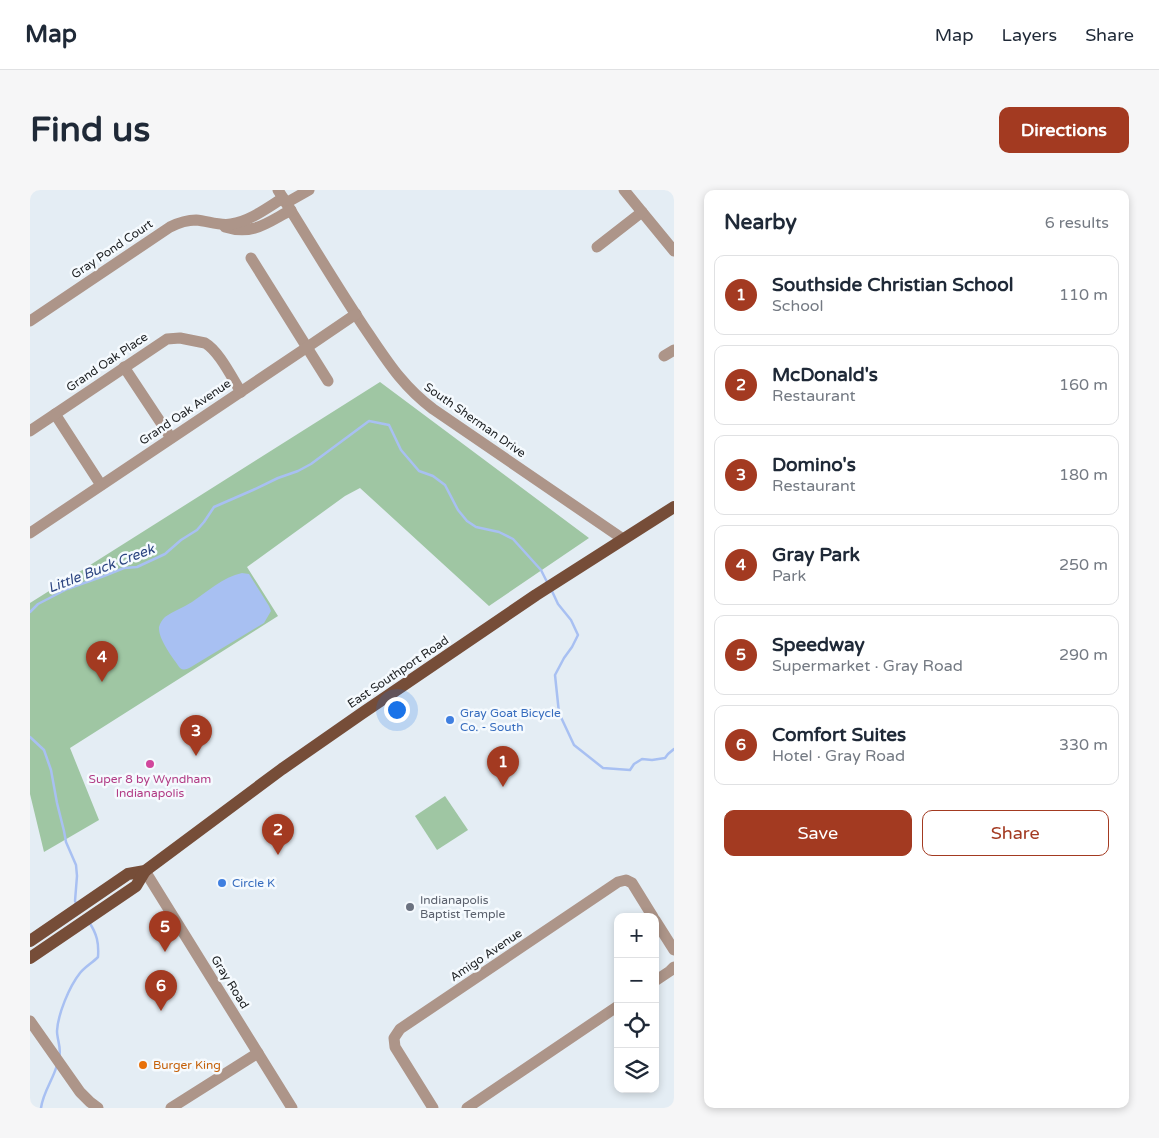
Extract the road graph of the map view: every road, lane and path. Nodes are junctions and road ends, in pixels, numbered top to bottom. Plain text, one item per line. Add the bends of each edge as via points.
1 (309, 190) edge
2 (624, 190) edge
3 (285, 200) edge
4 (642, 212) junction
5 (597, 247) dead end
6 (674, 251) edge
7 (251, 258) dead end
8 (356, 314) junction
9 (30, 321) edge
10 (306, 348) junction
11 (124, 367) junction
12 (328, 382) dead end
13 (241, 392) junction
14 (55, 414) junction
15 (30, 431) edge
16 (171, 438) junction
17 (102, 485) junction
18 (674, 507) edge
19 (30, 533) edge
20 (623, 539) junction
21 (145, 870) junction
22 (651, 913) edge
23 (659, 926) edge
24 (30, 941) edge
25 (674, 950) edge
26 (30, 958) edge
27 (674, 967) edge
28 (659, 978) edge
29 (614, 1009) edge
30 (30, 1021) edge
31 (258, 1053) junction
32 (98, 1108) edge
33 (171, 1108) edge
34 (292, 1108) edge
35 (433, 1108) edge
36 (466, 1108) edge

1 - 3 street, Gray Pond Court
2 - 4 street
3 - 8 street, South Sherman Drive
3 - 9 street, Gray Pond Court via 263,225 249,230 197,220 170,227
4 - 5 street
4 - 6 street
7 - 10 street
8 - 10 street, Grand Oak Avenue
8 - 20 street, South Sherman Drive via 394,372 418,398
10 - 12 street
10 - 13 street, Grand Oak Avenue
11 - 13 street, Grand Oak Place via 167,339 205,342 212,347
11 - 14 street, Grand Oak Place
11 - 16 street
13 - 16 street, Grand Oak Avenue
14 - 15 street, Grand Oak Place
14 - 17 street
16 - 17 street, Grand Oak Avenue
17 - 19 street, Grand Oak Avenue
18 - 20 main road, East Southport Road
20 - 21 main road, East Southport Road via 282,769
21 - 24 main road, East Southport Road via 128,874
21 - 26 main road, East Southport Road via 136,886
21 - 31 street, Gray Road
22 - 35 street, Amigo Avenue via 632,884 626,880 618,882 400,1029 394,1038 395,1047
23 - 25 street, Amigo Avenue
27 - 28 street
29 - 36 street
30 - 32 street via 82,1095
31 - 33 street
31 - 34 street, Gray Road

